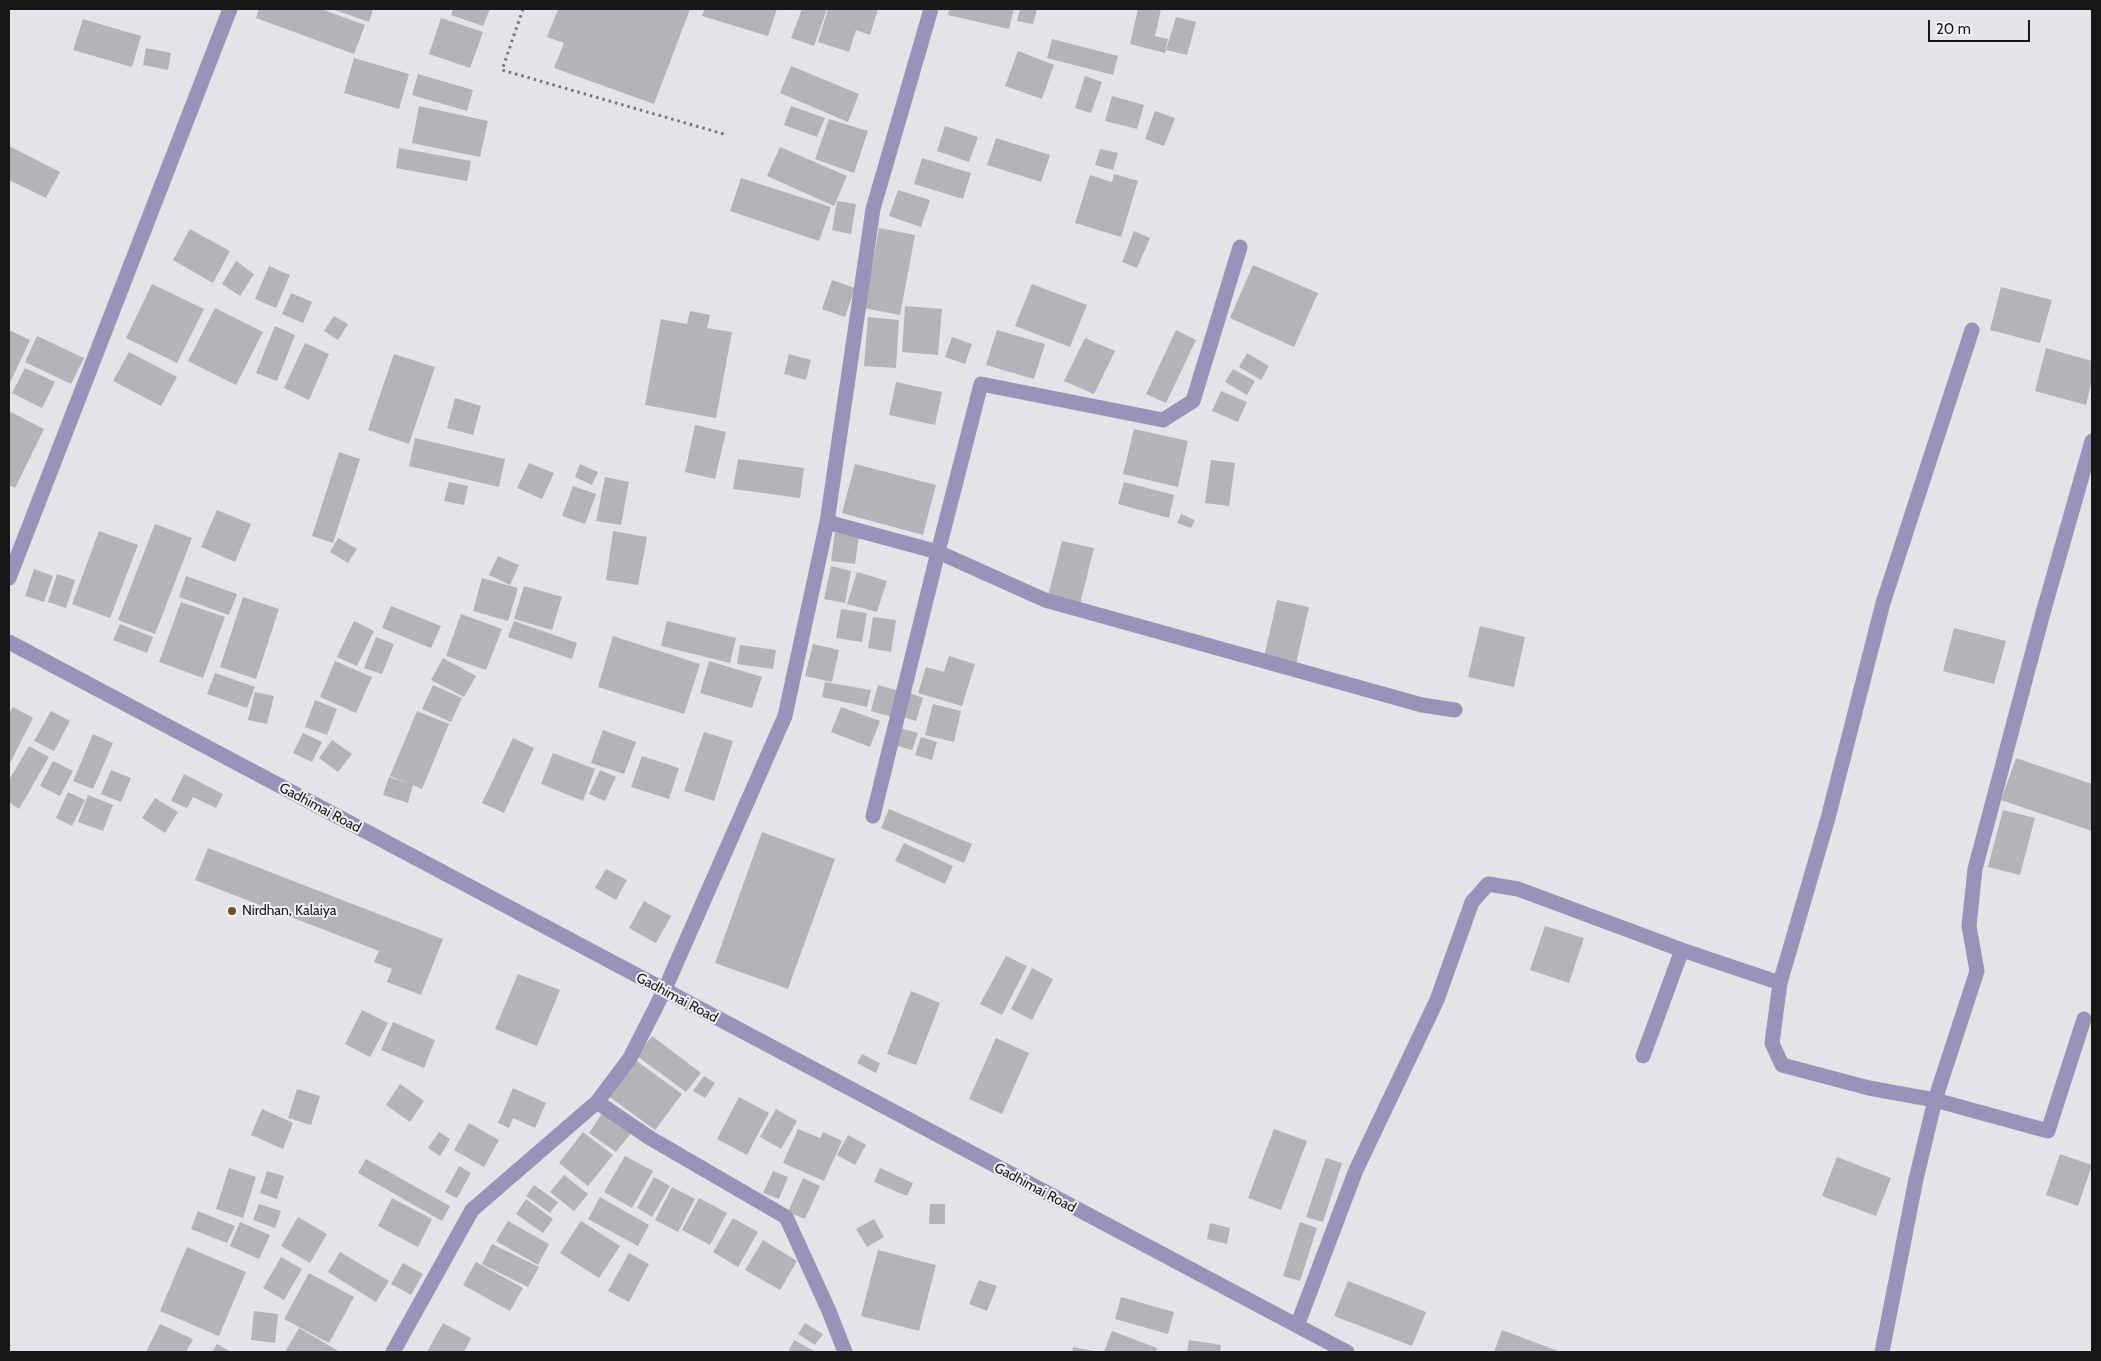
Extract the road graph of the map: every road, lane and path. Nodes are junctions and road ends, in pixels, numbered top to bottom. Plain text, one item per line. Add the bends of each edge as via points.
1 (230, 9) edge
2 (523, 9) edge
3 (931, 9) edge
4 (727, 135) dead end
5 (1240, 247) dead end
6 (1972, 330) dead end
7 (2092, 441) edge
8 (827, 522) junction
9 (938, 552) junction
10 (9, 578) edge
11 (9, 642) edge
12 (1455, 710) dead end
13 (873, 816) dead end
14 (1682, 950) junction
15 (1780, 982) junction
16 (664, 991) junction
17 (2084, 1019) dead end
18 (1643, 1056) dead end
19 (1935, 1100) junction
20 (596, 1102) junction
21 (1297, 1326) junction
22 (393, 1352) edge
23 (845, 1352) edge
24 (1347, 1352) edge
25 (1882, 1352) edge

1 - 10 street
2 - 4 path via 502,70
3 - 8 street via 873,208
5 - 9 street via 1193,401 1163,420 981,384
6 - 15 street via 1883,603 1828,818
7 - 19 street via 2042,613 1975,869 1969,926 1977,971
8 - 9 street
8 - 16 street via 786,716
9 - 12 street via 1045,600 1422,704
9 - 13 street
11 - 16 street, Gadhimai Road
14 - 15 street
14 - 18 street
14 - 21 street via 1518,889 1488,884 1472,902 1436,1000 1356,1170
15 - 19 street via 1772,1043 1782,1065 1869,1088
16 - 20 street via 630,1058
16 - 21 street, Gadhimai Road
17 - 19 street via 2048,1131
19 - 25 street
20 - 22 street via 472,1210
20 - 23 street via 650,1138 786,1217
21 - 24 street, Gadhimai Road

